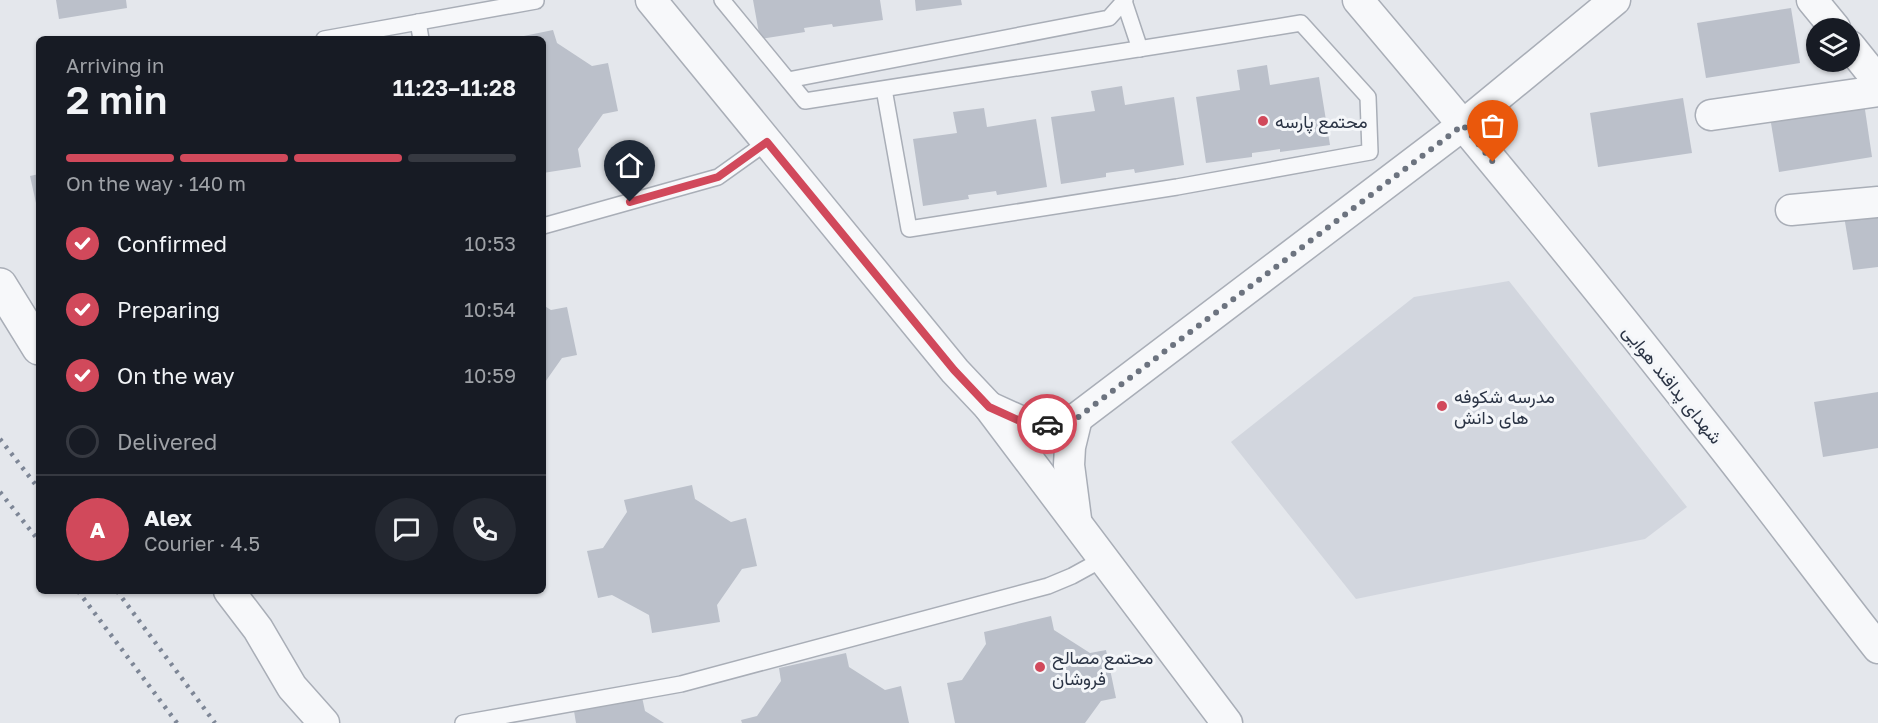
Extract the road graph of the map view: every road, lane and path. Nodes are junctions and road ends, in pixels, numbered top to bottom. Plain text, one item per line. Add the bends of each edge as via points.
1 (651, 0) edge
2 (723, 0) edge
3 (1358, 0) edge
4 (1615, 0) edge
5 (1812, 0) edge
6 (536, 1) edge
7 (1125, 1) edge
8 (1827, 18) edge
9 (418, 22) junction
10 (341, 36) edge
11 (420, 36) edge
12 (1140, 50) junction
13 (1860, 58) edge
14 (788, 80) junction
15 (1878, 81) edge
16 (884, 89) junction
17 (1878, 91) edge
18 (1711, 115) dead end
19 (1463, 125) junction
20 (767, 142) junction
21 (1878, 202) edge
22 (1791, 210) dead end
23 (546, 225) edge
24 (0, 285) edge
25 (36, 343) edge
26 (989, 407) junction
27 (1077, 418) junction
28 (1076, 523) junction
29 (1103, 559) junction
30 (231, 594) edge
31 (1878, 648) edge
32 (324, 723) edge
33 (463, 723) edge
34 (1227, 723) edge

1 - 20 street
2 - 14 lane
3 - 19 street, شهدای پدافند هوایی
4 - 19 street
5 - 8 street
6 - 9 lane
7 - 12 lane
7 - 14 lane via 1109,18
9 - 10 lane
9 - 11 lane
12 - 16 lane
12 - 16 lane via 1300,23 1368,97 1370,152 909,229
13 - 15 street
14 - 16 lane via 805,101
17 - 18 street
19 - 27 street
19 - 31 street, شهدای پدافند هوایی via 1701,418
20 - 23 lane via 718,177
20 - 26 street via 954,370
21 - 22 street
24 - 25 street
26 - 27 street via 1020,421 1051,425
26 - 28 street
27 - 28 street via 1070,447
28 - 29 street
29 - 33 lane via 1048,586 681,684
29 - 34 street
30 - 32 street via 258,629 292,687

